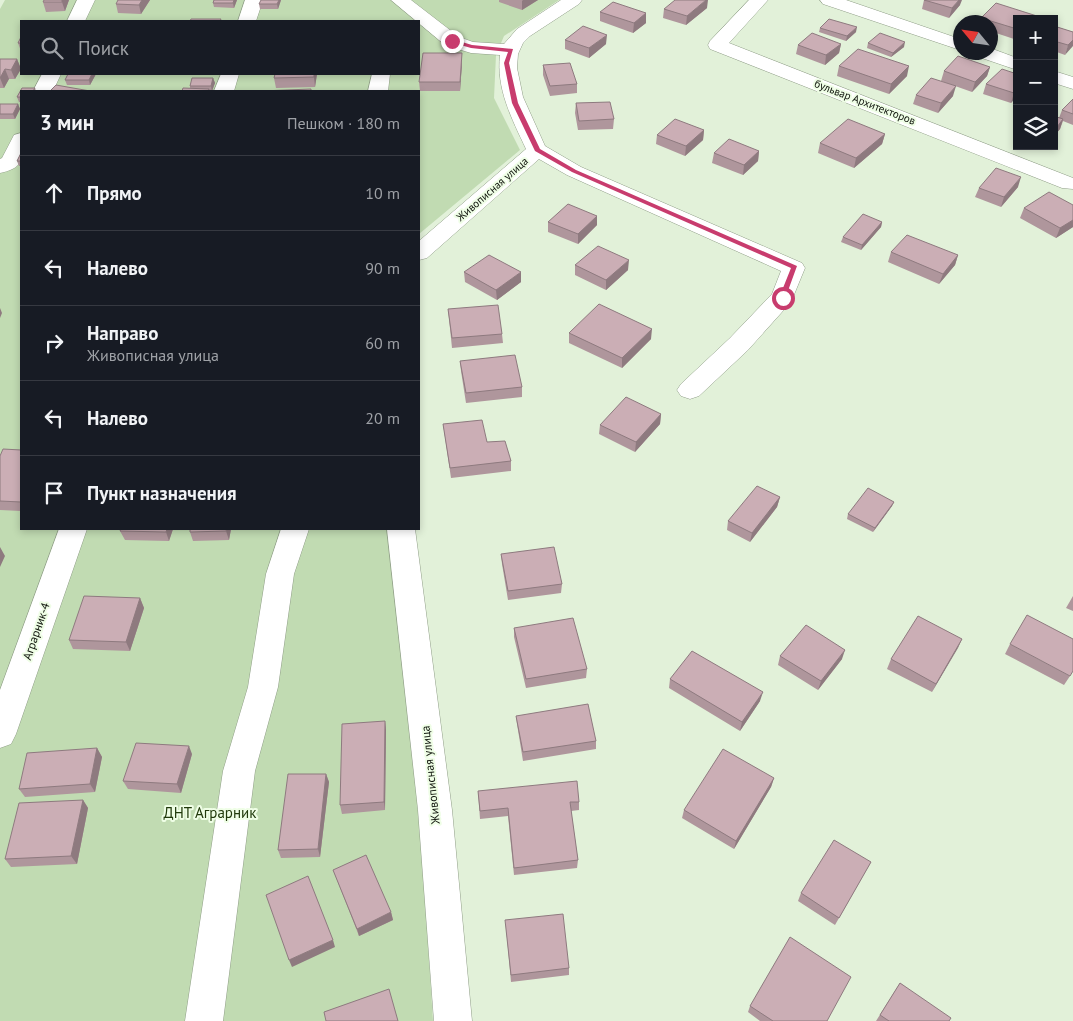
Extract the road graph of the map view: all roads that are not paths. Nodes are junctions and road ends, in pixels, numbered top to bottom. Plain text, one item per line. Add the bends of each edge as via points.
1 (86, 0) edge
2 (254, 0) edge
3 (400, 0) edge
4 (573, 0) edge
5 (759, 0) edge
6 (829, 0) edge
7 (76, 20) edge
8 (247, 20) edge
9 (953, 43) edge
10 (511, 50) junction
11 (998, 57) edge
12 (1013, 63) edge
13 (51, 75) edge
14 (230, 75) edge
15 (381, 75) edge
16 (1058, 78) edge
17 (1073, 83) edge
18 (43, 90) edge
19 (224, 90) edge
20 (378, 90) edge
21 (20, 141) edge
22 (537, 150) junction
23 (0, 167) edge
24 (1069, 184) dead end
25 (420, 252) edge
26 (690, 390) dead end
27 (73, 530) edge
28 (295, 530) edge
29 (402, 530) edge
30 (0, 734) edge
31 (204, 1021) edge
32 (453, 1021) edge

1 - 7 street
2 - 8 street
3 - 10 street via 452,41 471,47
4 - 10 street via 514,42
5 - 24 street, бульвар Архитекторов via 717,45
6 - 9 street
10 - 22 street, Живописная улица via 507,63 515,103
11 - 12 street
13 - 18 street
14 - 19 street
15 - 20 street
16 - 17 street
21 - 23 street via 10,162
22 - 25 street, Живописная улица
22 - 26 street via 574,171 794,268 783,298
27 - 30 street, Аграрник-4
28 - 31 street via 280,574 263,686 239,771
29 - 32 street, Живописная улица via 435,810

